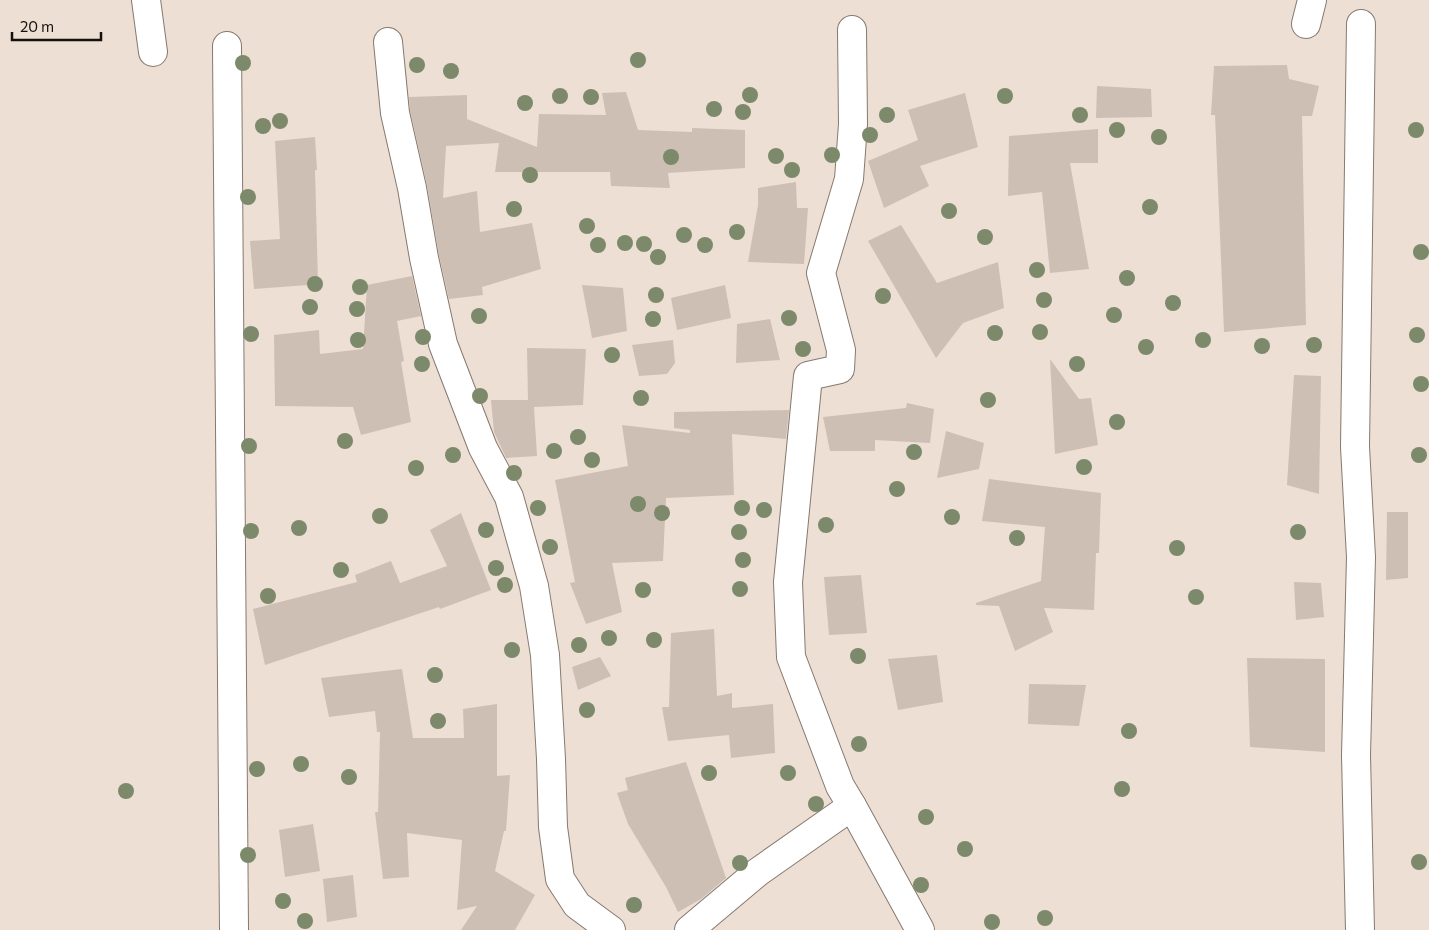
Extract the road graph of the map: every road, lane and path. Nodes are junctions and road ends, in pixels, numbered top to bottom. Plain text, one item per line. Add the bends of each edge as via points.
1 (146, 0) edge
2 (1361, 24) dead end
3 (852, 30) dead end
4 (388, 42) dead end
5 (227, 46) dead end
6 (153, 52) dead end
7 (852, 806) junction
8 (234, 930) edge
9 (611, 930) edge
10 (689, 930) edge
11 (920, 930) edge
12 (1360, 930) edge

1 - 6 street
2 - 12 street via 1355,447 1361,557 1356,755
3 - 7 street via 853,124 849,179 821,273 841,350 840,368 808,376 788,582 791,657 840,786
4 - 9 street via 396,112 443,344 483,448 509,498 534,586 545,655 553,827 560,879 577,905
5 - 8 street
7 - 10 street via 758,872
7 - 11 street

